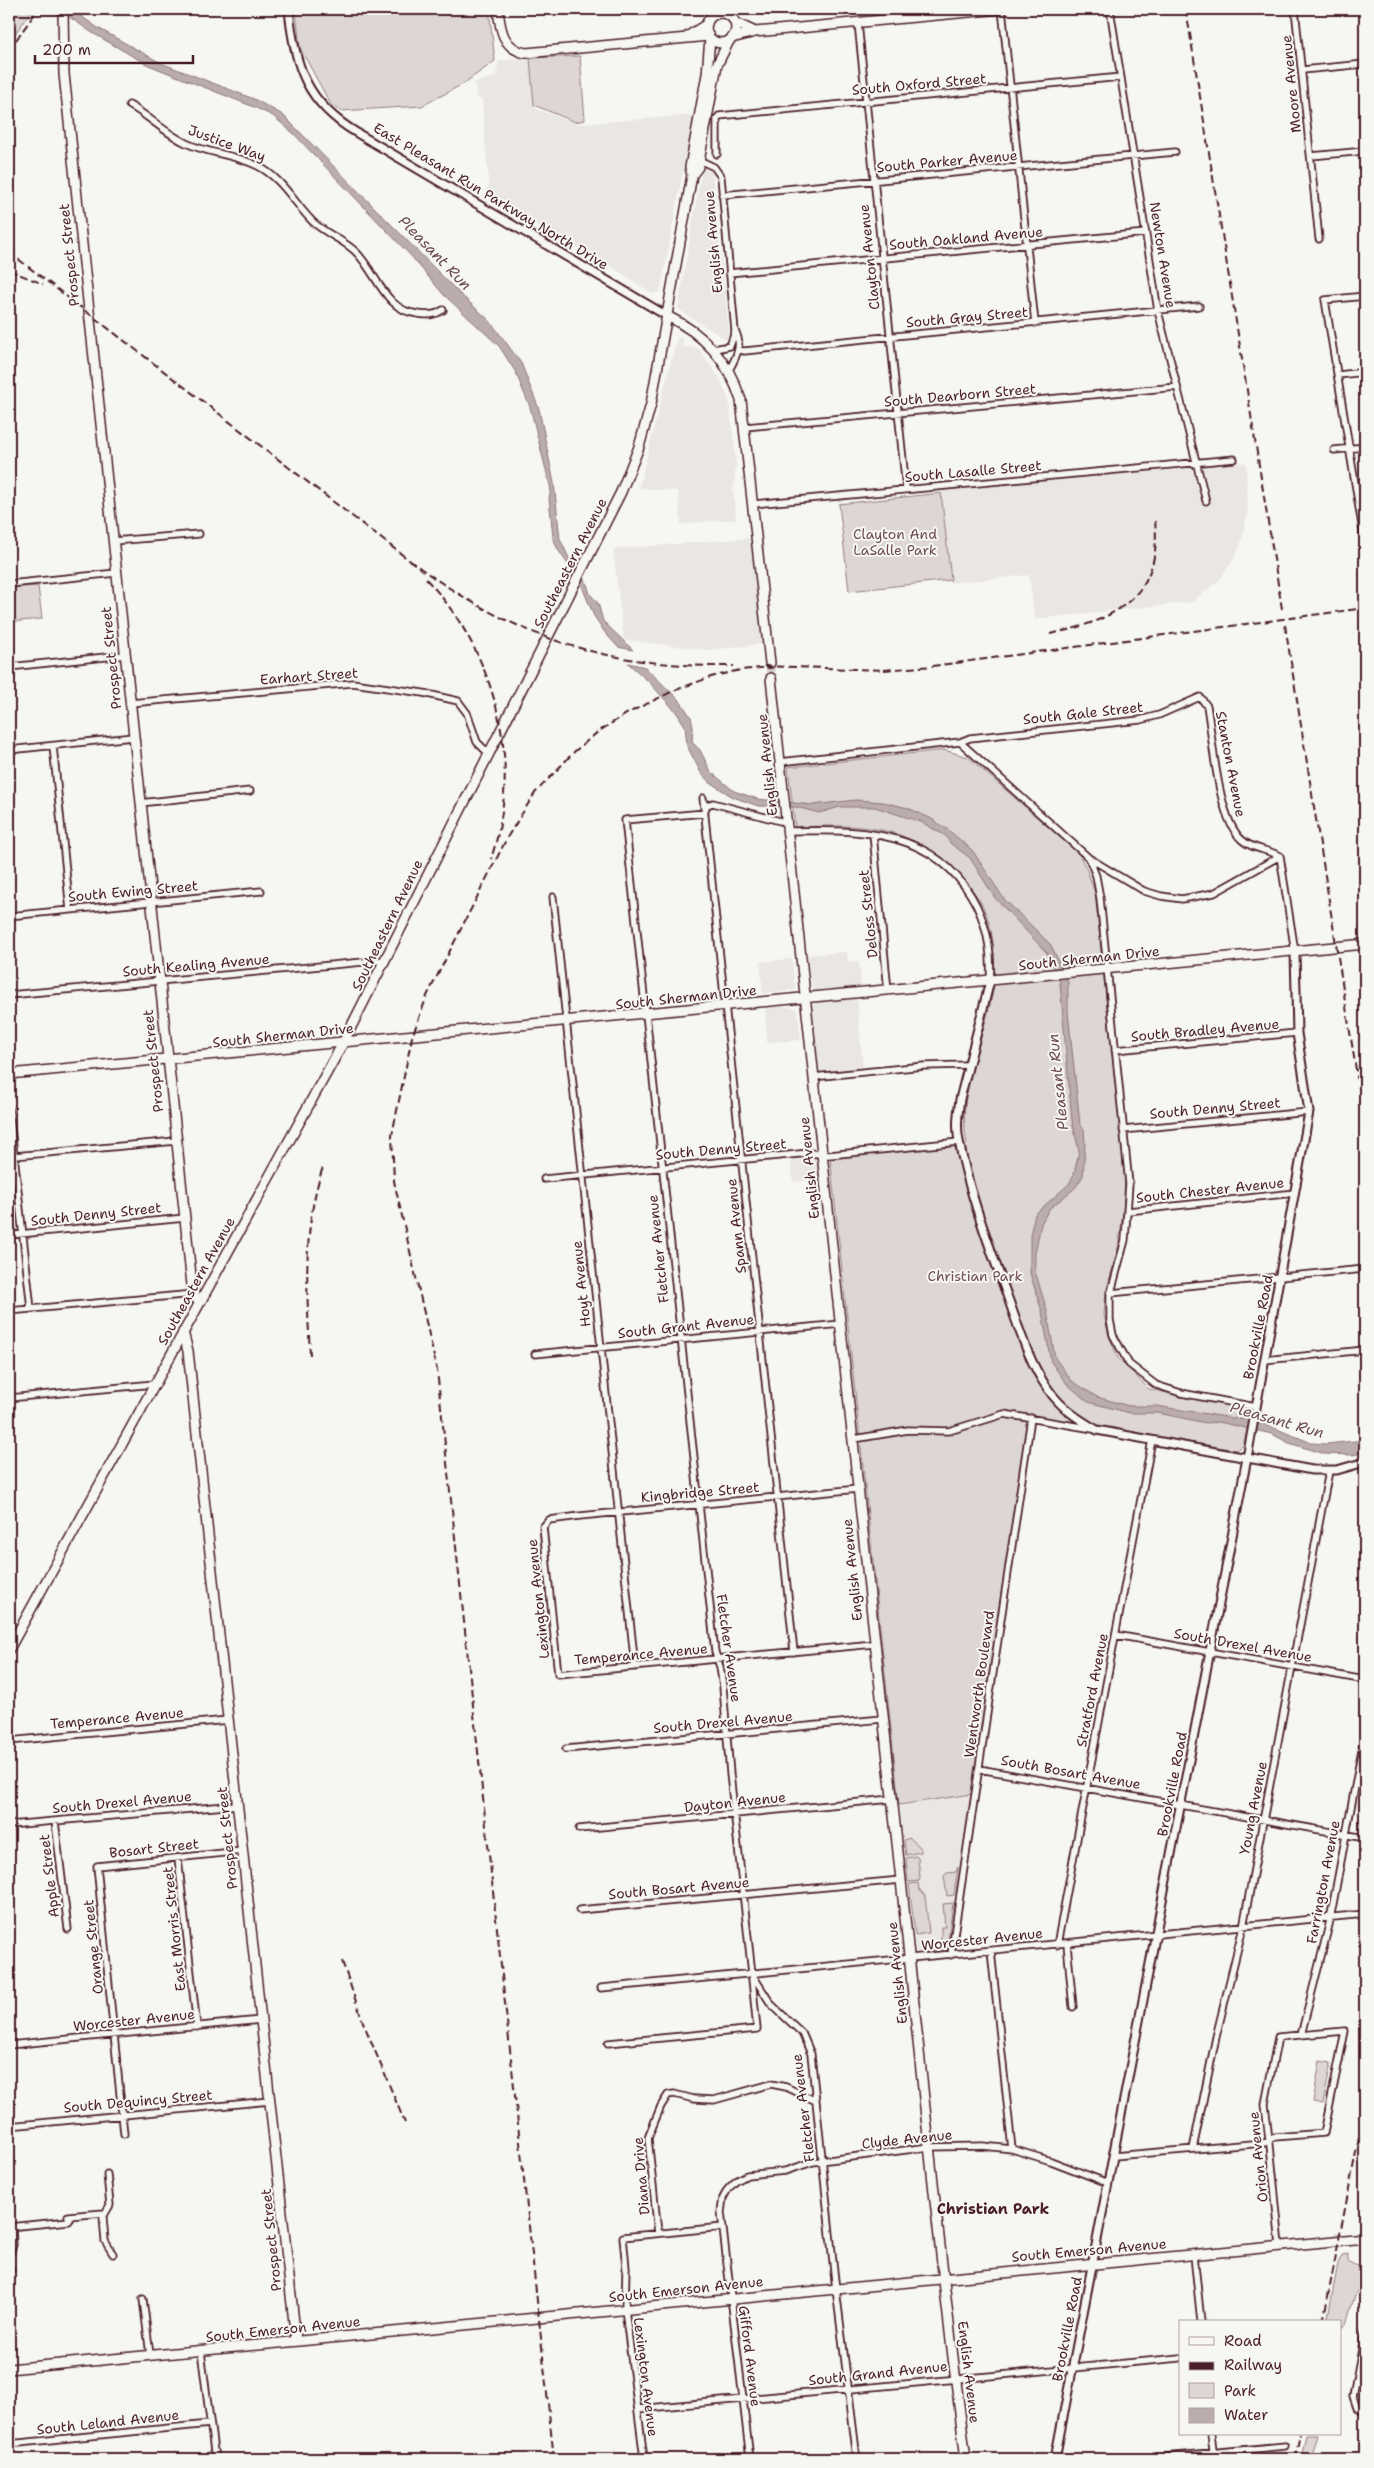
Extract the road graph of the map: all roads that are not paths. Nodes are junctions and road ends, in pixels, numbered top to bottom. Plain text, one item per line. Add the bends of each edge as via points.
1 (289, 9) edge
2 (498, 9) edge
3 (734, 9) edge
4 (1002, 9) edge
5 (1110, 9) edge
6 (1295, 9) edge
7 (977, 10) edge
8 (64, 11) edge
9 (720, 11) edge
10 (734, 21) junction
11 (858, 22) junction
12 (707, 24) junction
13 (755, 32) junction
14 (685, 37) junction
15 (709, 37) junction
16 (731, 40) junction
17 (1365, 64) edge
18 (1302, 70) junction
19 (1121, 77) junction
20 (1010, 88) junction
21 (866, 101) junction
22 (129, 105) dead end
23 (1365, 151) edge
24 (1175, 152) dead end
25 (717, 154) dead end
26 (1134, 156) junction
27 (1311, 156) junction
28 (699, 160) junction
29 (1019, 166) junction
30 (692, 175) junction
31 (874, 180) junction
32 (722, 195) junction
33 (1146, 234) junction
34 (1319, 239) dead end
35 (1027, 244) junction
36 (882, 258) junction
37 (729, 273) junction
38 (1365, 296) edge
39 (1199, 306) dead end
40 (443, 310) dead end
41 (1158, 312) junction
42 (667, 316) junction
43 (1035, 323) junction
44 (735, 332) junction
45 (890, 337) junction
46 (714, 349) junction
47 (738, 349) junction
48 (729, 370) junction
49 (1365, 372) edge
50 (1338, 375) junction
51 (1177, 387) junction
52 (898, 413) junction
53 (746, 427) junction
54 (1365, 447) edge
55 (1350, 448) junction
56 (1334, 450) dead end
57 (1234, 459) dead end
58 (1196, 462) junction
59 (906, 489) junction
60 (1206, 501) dead end
61 (753, 504) junction
62 (1363, 520) edge
63 (199, 534) dead end
64 (113, 541) junction
65 (1365, 544) edge
66 (116, 573) junction
67 (9, 584) edge
68 (124, 655) junction
69 (770, 663) tunnel mouth
70 (9, 667) edge
71 (772, 678) tunnel mouth
72 (1204, 700) joint
73 (130, 703) junction
74 (133, 737) junction
75 (960, 742) junction
76 (53, 746) junction
77 (9, 750) edge
78 (488, 753) junction
79 (780, 762) junction
80 (250, 791) dead end
81 (703, 798) dead end
82 (140, 803) junction
83 (705, 812) junction
84 (786, 818) junction
85 (788, 831) junction
86 (873, 834) junction
87 (1280, 856) junction
88 (1089, 858) junction
89 (261, 892) dead end
90 (553, 897) dead end
91 (151, 902) junction
92 (70, 910) junction
93 (9, 916) edge
94 (1365, 944) edge
95 (1295, 952) junction
96 (385, 960) junction
97 (1106, 970) junction
98 (159, 981) junction
99 (990, 981) junction
100 (888, 992) junction
101 (9, 995) edge
102 (804, 999) junction
103 (724, 1007) junction
104 (645, 1015) junction
105 (566, 1022) junction
106 (1297, 1034) junction
107 (343, 1043) junction
108 (1115, 1050) junction
109 (167, 1060) junction
110 (968, 1065) junction
111 (9, 1074) edge
112 (813, 1077) junction
113 (9, 1109) edge
114 (1309, 1112) junction
115 (1123, 1130) junction
116 (176, 1141) junction
117 (959, 1142) junction
118 (822, 1154) junction
119 (14, 1156) junction
120 (742, 1160) junction
121 (662, 1168) junction
122 (582, 1175) junction
123 (544, 1179) dead end
124 (1295, 1193) junction
125 (1128, 1211) junction
126 (185, 1218) junction
127 (22, 1234) junction
128 (9, 1235) edge
129 (1365, 1269) edge
130 (1280, 1277) junction
131 (1110, 1293) junction
132 (194, 1294) junction
133 (199, 1303) junction
134 (31, 1309) junction
135 (9, 1311) edge
136 (841, 1324) junction
137 (183, 1332) junction
138 (760, 1332) junction
139 (681, 1340) junction
140 (602, 1347) junction
141 (1365, 1350) edge
142 (535, 1354) dead end
143 (1264, 1360) junction
144 (154, 1384) junction
145 (9, 1398) edge
146 (1256, 1407) junction
147 (1031, 1418) junction
148 (1097, 1430) junction
149 (854, 1439) junction
150 (1152, 1440) junction
151 (1247, 1458) junction
152 (1365, 1462) edge
153 (1329, 1470) junction
154 (858, 1489) junction
155 (778, 1497) junction
156 (699, 1504) junction
157 (619, 1512) junction
158 (545, 1523) joint
159 (1116, 1635) junction
160 (874, 1644) junction
161 (9, 1649) edge
162 (794, 1652) junction
163 (1210, 1652) junction
164 (717, 1660) junction
165 (1292, 1666) junction
166 (635, 1667) junction
167 (558, 1674) joint
168 (1365, 1680) edge
169 (882, 1719) junction
170 (228, 1720) junction
171 (1365, 1733) edge
172 (726, 1735) junction
173 (9, 1741) edge
174 (566, 1749) dead end
175 (979, 1768) junction
176 (1086, 1788) junction
177 (892, 1799) junction
178 (237, 1804) junction
179 (1180, 1805) junction
180 (734, 1815) junction
181 (1263, 1820) junction
182 (55, 1821) junction
183 (9, 1825) edge
184 (579, 1829) dead end
185 (1346, 1835) junction
186 (1365, 1838) edge
187 (243, 1851) junction
188 (178, 1858) junction
189 (96, 1866) joint
190 (901, 1880) junction
191 (743, 1894) junction
192 (579, 1910) dead end
193 (1365, 1914) edge
194 (1330, 1918) junction
195 (1243, 1927) junction
196 (68, 1929) dead end
197 (1156, 1935) junction
198 (1067, 1944) junction
199 (1057, 1945) junction
200 (992, 1951) junction
201 (951, 1955) junction
202 (910, 1959) junction
203 (752, 1974) junction
204 (601, 1988) dead end
205 (1073, 2007) dead end
206 (261, 2020) junction
207 (197, 2027) junction
208 (114, 2034) junction
209 (1301, 2035) junction
210 (608, 2043) dead end
211 (9, 2045) edge
212 (816, 2101) junction
213 (270, 2102) junction
214 (122, 2115) junction
215 (9, 2126) edge
216 (124, 2134) dead end
217 (1269, 2140) junction
218 (929, 2146) junction
219 (1012, 2149) junction
220 (1193, 2149) junction
221 (1114, 2156) junction
222 (822, 2161) junction
223 (107, 2174) dead end
224 (1108, 2183) junction
225 (104, 2213) junction
226 (10, 2226) edge
227 (723, 2227) junction
228 (658, 2233) junction
229 (1365, 2238) edge
230 (1280, 2246) junction
231 (113, 2254) dead end
232 (1194, 2255) junction
233 (9, 2257) edge
234 (1093, 2264) junction
235 (944, 2278) junction
236 (836, 2288) junction
237 (143, 2299) dead end
238 (730, 2299) junction
239 (625, 2309) junction
240 (1201, 2320) edge
241 (1365, 2333) edge
242 (296, 2341) junction
243 (201, 2350) junction
244 (150, 2356) junction
245 (1179, 2358) edge
246 (1073, 2368) junction
247 (9, 2369) edge
248 (955, 2378) junction
249 (848, 2388) junction
250 (742, 2399) junction
251 (638, 2409) junction
252 (1365, 2412) edge
253 (210, 2424) junction
254 (1211, 2436) edge
255 (9, 2444) edge
256 (1285, 2446) dead end
257 (1213, 2456) edge
258 (215, 2459) edge
259 (644, 2459) edge
260 (750, 2459) edge
261 (857, 2459) edge
262 (966, 2459) edge
263 (1055, 2459) edge
264 (1143, 2459) edge

1 - 42 street, East Pleasant Run Parkway North Drive via 293,45 301,72 317,99 333,117
2 - 14 main road via 502,34 511,47 529,53
3 - 10 main road
4 - 7 main road
4 - 20 street
5 - 19 street, Newton Avenue
6 - 18 street, Moore Avenue
7 - 11 main road
8 - 64 main road, Prospect Street via 64,74
9 - 10 main road
9 - 12 main road
10 - 13 main road
10 - 16 main road via 736,31
11 - 13 main road
11 - 21 street, Clayton Avenue
12 - 14 main road
12 - 15 main road
13 - 16 main road
14 - 15 main road
15 - 16 main road via 717,42
15 - 30 main road, Southeastern Avenue via 708,74 690,167
16 - 28 main road, Southeastern Avenue via 717,66
17 - 18 street
18 - 27 street, Moore Avenue
19 - 20 street, South Oxford Street
19 - 26 street, Newton Avenue
20 - 21 street, South Oxford Street
20 - 29 street
21 - 25 street, South Oxford Street via 719,116
21 - 31 street, Clayton Avenue
22 - 40 street, Justice Way via 189,145 245,160 277,178 316,224 357,253 390,301 402,310 434,316
23 - 27 street
24 - 26 street, South Parker Avenue
26 - 29 street, South Parker Avenue
26 - 33 street, Newton Avenue
27 - 34 street, Moore Avenue
28 - 30 main road, Southeastern Avenue
28 - 32 street, English Avenue via 717,170 721,177
29 - 31 street, South Parker Avenue
29 - 35 street
30 - 42 main road, Southeastern Avenue
31 - 32 street, South Parker Avenue
31 - 36 street, Clayton Avenue
32 - 37 street, English Avenue
33 - 35 street, South Oakland Avenue
33 - 41 street, Newton Avenue
35 - 36 street, South Oakland Avenue
35 - 43 street
36 - 37 street, South Oakland Avenue
36 - 45 street, Clayton Avenue
37 - 44 street, English Avenue
38 - 50 street via 1325,300
39 - 41 street, South Gray Street
41 - 43 street, South Gray Street
41 - 51 street, Newton Avenue
42 - 46 main road, East Pleasant Run Parkway North Drive via 694,331
42 - 78 main road, Southeastern Avenue via 651,404 639,447 617,500
43 - 45 street, South Gray Street
44 - 46 street via 730,346
44 - 47 street, English Avenue
45 - 47 street, South Gray Street
45 - 52 street, Clayton Avenue
46 - 48 main road, East Pleasant Run Parkway North Drive
47 - 48 street
48 - 53 main road via 741,400
49 - 50 street
50 - 55 street
51 - 52 street, South Dearborn Street
51 - 58 street, Newton Avenue
52 - 53 street, South Dearborn Street
52 - 59 street, Clayton Avenue
53 - 61 main road
54 - 55 street
55 - 56 street
55 - 62 street
57 - 58 street, South Lasalle Street
58 - 59 street, South Lasalle Street
58 - 60 street, Newton Avenue
59 - 61 street, South Lasalle Street
61 - 69 main road
62 - 65 street
63 - 64 street
64 - 66 main road, Prospect Street
66 - 67 street
66 - 68 main road, Prospect Street
68 - 70 street
68 - 73 main road, Prospect Street
71 - 79 main road, English Avenue
72 - 75 street, South Gale Street via 1197,696 1167,712 1140,720 970,738
72 - 87 street, Stanton Avenue via 1228,823 1248,844
73 - 74 main road, Prospect Street
73 - 78 street, Earhart Street via 354,682 458,702 467,713 477,742
74 - 76 street
74 - 82 main road, Prospect Street
75 - 79 street
75 - 88 street
76 - 77 street
76 - 92 street
78 - 96 main road, Southeastern Avenue
79 - 84 main road, English Avenue
80 - 82 street
81 - 83 street, Spann Avenue
82 - 91 main road, Prospect Street
83 - 84 street via 711,803
83 - 103 street, Spann Avenue
83 - 104 street, Fletcher Avenue via 625,820
84 - 85 main road, English Avenue
85 - 86 street
85 - 102 main road, English Avenue
86 - 99 street via 922,850 946,866 964,886 987,932
86 - 100 street, Deloss Street
87 - 88 street via 1214,893 1182,899 1144,891
87 - 95 street
88 - 97 street via 1099,891
89 - 91 street, South Ewing Street
90 - 105 street, Hoyt Avenue
91 - 92 street, South Ewing Street
91 - 98 main road, Prospect Street
92 - 93 street, South Ewing Street
94 - 95 main road, South Sherman Drive
95 - 97 main road, South Sherman Drive
95 - 106 street, Brookville Road
96 - 98 street, South Kealing Avenue
96 - 107 main road, Southeastern Avenue
97 - 99 main road, South Sherman Drive
97 - 108 street
98 - 101 street, South Kealing Avenue
98 - 109 main road, Prospect Street
99 - 100 main road, South Sherman Drive
99 - 110 street
100 - 102 main road, South Sherman Drive
102 - 103 main road, South Sherman Drive
102 - 112 main road, English Avenue
103 - 104 main road, South Sherman Drive
103 - 120 street, Spann Avenue
104 - 105 main road, South Sherman Drive
104 - 121 street, Fletcher Avenue
105 - 107 main road, South Sherman Drive
105 - 122 street, Hoyt Avenue
106 - 108 street, South Bradley Avenue
106 - 114 street, Brookville Road
107 - 109 main road, South Sherman Drive
107 - 133 main road, Southeastern Avenue
108 - 115 street
109 - 111 main road, South Sherman Drive
109 - 116 main road, Prospect Street
110 - 112 street
110 - 117 street via 959,1106
112 - 118 main road, English Avenue
113 - 119 street
114 - 115 street, South Denny Street
114 - 124 street, Brookville Road
115 - 125 street via 1129,1184
116 - 119 street
116 - 126 main road, Prospect Street
117 - 118 street, South Denny Street
117 - 148 street via 992,1254 1034,1364 1057,1401
118 - 120 street, South Denny Street
118 - 136 main road, English Avenue
119 - 127 street
120 - 121 street, South Denny Street
120 - 138 street, Spann Avenue
121 - 122 street, South Denny Street
121 - 139 street, Fletcher Avenue
122 - 123 street, South Denny Street
122 - 140 street, Hoyt Avenue
124 - 125 street, South Chester Avenue
124 - 130 street, Brookville Road
125 - 131 street
126 - 127 street, South Denny Street
126 - 132 main road, Prospect Street
127 - 128 street, South Denny Street
127 - 134 street
129 - 130 street
130 - 131 street
130 - 143 street, Brookville Road
131 - 146 street via 1114,1339 1125,1358 1143,1378 1171,1390
132 - 133 main road, Prospect Street
132 - 134 street
133 - 137 main road, Southeastern Avenue
134 - 135 street
136 - 138 street, South Grant Avenue
136 - 149 main road, English Avenue
137 - 144 main road, Southeastern Avenue
137 - 170 main road, Prospect Street via 188,1351
138 - 139 street, South Grant Avenue
138 - 155 street, Spann Avenue
139 - 140 street, South Grant Avenue
139 - 156 street, Fletcher Avenue
140 - 142 street, South Grant Avenue
140 - 157 street, Hoyt Avenue
141 - 143 street
143 - 146 street, Brookville Road
144 - 145 street
144 - 161 main road, Southeastern Avenue
146 - 151 street, Brookville Road
147 - 148 street
147 - 149 street via 1001,1415 949,1431 908,1430
147 - 175 street, Wentworth Boulevard
148 - 150 street
149 - 154 main road, English Avenue
150 - 151 street
150 - 159 street, Stratford Avenue
151 - 153 street
151 - 163 street, Brookville Road
152 - 153 street
153 - 165 street, Young Avenue
154 - 155 street, Kingbridge Street
154 - 160 main road, English Avenue
155 - 156 street, Kingbridge Street
155 - 162 street, Spann Avenue
156 - 157 street, Kingbridge Street
156 - 164 street, Fletcher Avenue
157 - 158 street, Kingbridge Street via 565,1517
157 - 166 street, Hoyt Avenue
158 - 167 street, Lexington Avenue via 546,1566
159 - 163 street, South Drexel Avenue
159 - 176 street, Stratford Avenue
160 - 162 street, Temperance Avenue
160 - 169 main road, English Avenue
162 - 164 street, Temperance Avenue
163 - 165 street, South Drexel Avenue
163 - 179 street, Brookville Road
164 - 166 street, Temperance Avenue
164 - 172 street, Fletcher Avenue via 723,1687
165 - 168 street, South Drexel Avenue
165 - 181 street, Young Avenue
166 - 167 street, Temperance Avenue
169 - 172 street, South Drexel Avenue
169 - 177 main road, English Avenue
170 - 173 street, Temperance Avenue
170 - 178 main road, Prospect Street
171 - 185 street, Farrington Avenue
172 - 174 street, South Drexel Avenue
172 - 180 street, Fletcher Avenue
175 - 176 street, South Bosart Avenue
175 - 201 street, Wentworth Boulevard
176 - 179 street, South Bosart Avenue
176 - 199 street, Stratford Avenue
177 - 180 street, Dayton Avenue
177 - 190 main road, English Avenue
178 - 182 street, South Drexel Avenue
178 - 187 main road, Prospect Street
179 - 181 street, South Bosart Avenue
179 - 197 street, Brookville Road
180 - 184 street, Dayton Avenue
180 - 191 street, Fletcher Avenue
181 - 185 street, South Bosart Avenue
181 - 195 street, Young Avenue
182 - 183 street, South Drexel Avenue
182 - 196 street, Apple Street
185 - 186 street, South Bosart Avenue
185 - 194 street, Farrington Avenue
187 - 188 street, Bosart Street
187 - 206 main road, Prospect Street
188 - 189 street, Bosart Street
188 - 207 street, East Morris Street
189 - 208 street, Orange Street
190 - 191 street, South Bosart Avenue
190 - 202 main road, English Avenue
191 - 192 street, South Bosart Avenue
191 - 203 street, Fletcher Avenue
193 - 194 street, Worcester Avenue
194 - 195 street, Worcester Avenue
194 - 209 street, Farrington Avenue
195 - 197 street, Worcester Avenue
195 - 220 street, Young Avenue
197 - 198 street, Worcester Avenue
197 - 221 street, Brookville Road
198 - 199 street, Worcester Avenue
198 - 205 street
199 - 200 street, Worcester Avenue
200 - 201 street, Worcester Avenue
200 - 219 street
201 - 202 street, Worcester Avenue
202 - 203 street, Worcester Avenue
202 - 218 main road, English Avenue
203 - 204 street, Worcester Avenue
203 - 210 street via 756,2029
203 - 212 street, Fletcher Avenue via 766,1998 797,2027 807,2042 812,2058
206 - 207 street, Worcester Avenue
206 - 213 main road, Prospect Street
207 - 208 street, Worcester Avenue
208 - 211 street, Worcester Avenue
208 - 214 street, Orange Street
209 - 217 street, Orion Avenue via 1278,2037 1265,2104
209 - 217 street via 1345,2031 1324,2132
212 - 222 street, Fletcher Avenue
212 - 228 street, Diana Drive via 772,2084 714,2100 671,2094 661,2106 648,2138
213 - 214 street, South Dequincy Street
213 - 242 main road, Prospect Street
214 - 215 street, South Dequincy Street
214 - 216 street, Orange Street
217 - 220 street
217 - 230 street, Orion Avenue
218 - 219 street, Clyde Avenue
218 - 222 street, Clyde Avenue
218 - 235 main road, English Avenue
219 - 224 street, Clyde Avenue
220 - 221 street
221 - 224 street, Brookville Road
222 - 227 street, Clyde Avenue via 738,2179 723,2198
222 - 236 street, Fletcher Avenue
223 - 225 street via 110,2205
224 - 234 street, Brookville Road
225 - 226 street via 68,2216 69,2221
225 - 231 street via 104,2238
226 - 233 street via 14,2245
227 - 228 street
227 - 238 street, Gifford Avenue
228 - 239 street, Lexington Avenue via 623,2237
229 - 230 main road, South Emerson Avenue
230 - 232 main road, South Emerson Avenue
232 - 234 main road, South Emerson Avenue
232 - 240 street
234 - 235 main road, South Emerson Avenue
234 - 246 street, Brookville Road
235 - 236 main road, South Emerson Avenue
235 - 248 main road, English Avenue
236 - 238 main road, South Emerson Avenue
236 - 249 street, Fletcher Avenue
237 - 244 street
238 - 239 main road, South Emerson Avenue
238 - 250 street, Gifford Avenue
239 - 242 main road, South Emerson Avenue
239 - 251 street, Lexington Avenue
241 - 252 street via 1353,2396 1357,2408
242 - 243 main road, South Emerson Avenue
243 - 244 main road, South Emerson Avenue
243 - 253 street
244 - 247 main road, South Emerson Avenue
245 - 246 street, South Grand Avenue
246 - 248 street, South Grand Avenue
246 - 263 street, Brookville Road
248 - 249 street, South Grand Avenue
248 - 262 main road, English Avenue
249 - 250 street, South Grand Avenue
249 - 261 street, Fletcher Avenue
250 - 251 street, South Grand Avenue
250 - 260 street, Gifford Avenue
251 - 259 street, Lexington Avenue
253 - 255 street, South Leland Avenue
253 - 258 street
254 - 257 street
256 - 257 street
257 - 264 street

